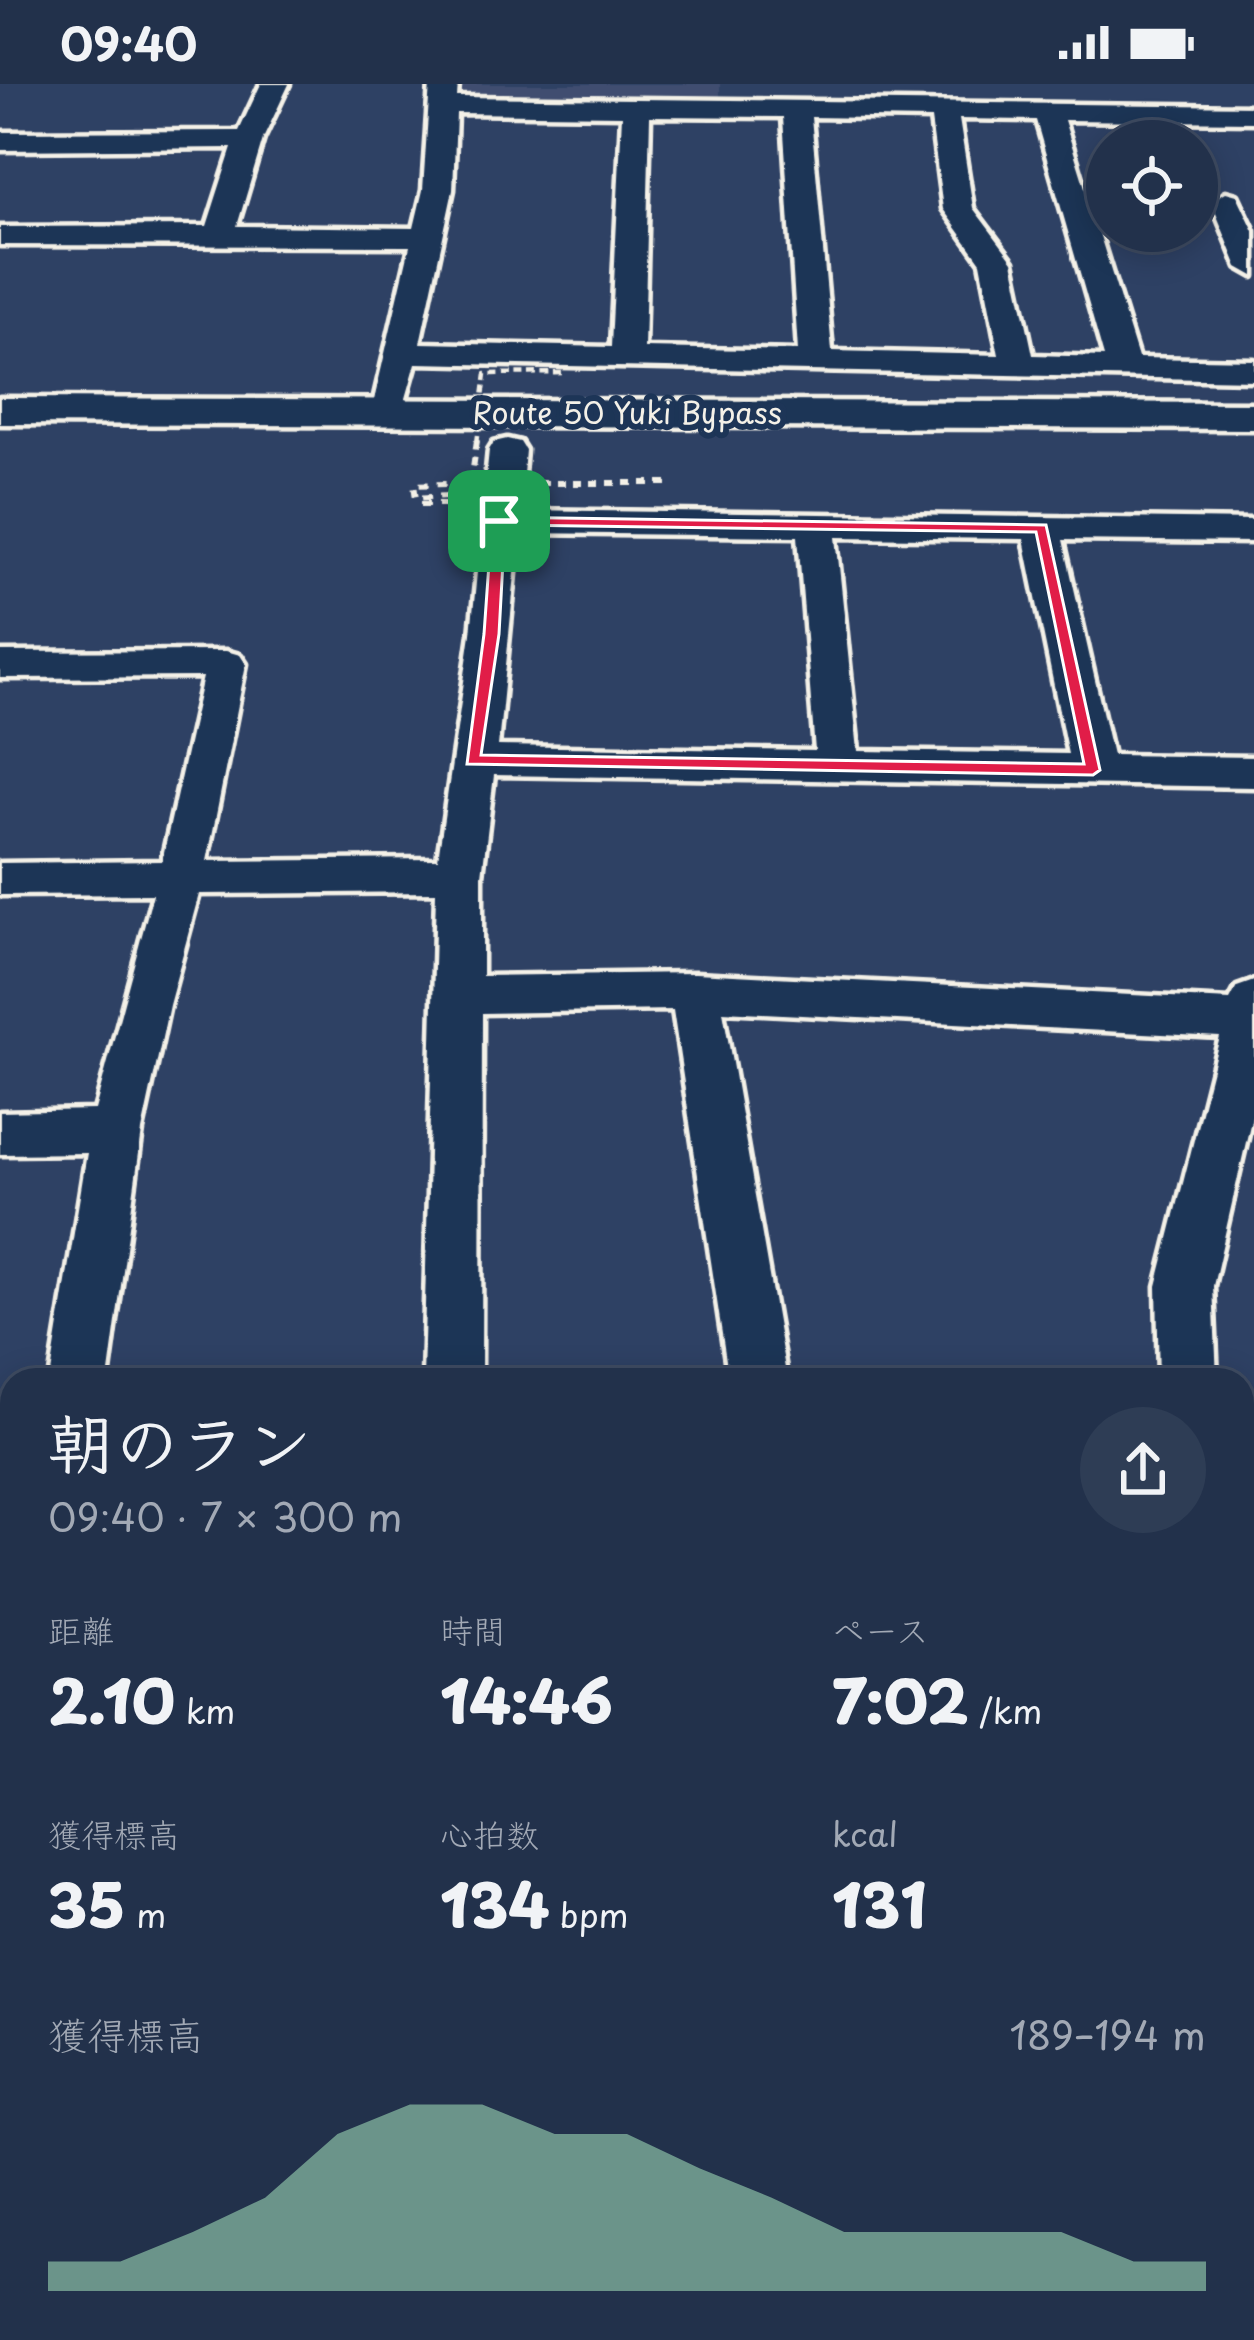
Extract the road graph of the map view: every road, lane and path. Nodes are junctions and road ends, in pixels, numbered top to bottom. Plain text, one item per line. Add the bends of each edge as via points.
1 (275, 84) edge
2 (443, 94) edge
3 (636, 108) junction
4 (796, 110) junction
5 (944, 113) junction
6 (1048, 113) junction
7 (1254, 114) edge
8 (249, 139) junction
9 (0, 142) edge
10 (1071, 196) junction
11 (1086, 196) edge
12 (1226, 200) edge
13 (0, 236) edge
14 (219, 236) junction
15 (427, 237) junction
16 (1254, 267) edge
17 (403, 353) junction
18 (627, 357) junction
19 (816, 361) junction
20 (1018, 365) junction
21 (1124, 367) junction
22 (1254, 370) edge
23 (564, 373) dead end
24 (389, 410) junction
25 (0, 411) edge
26 (1254, 416) edge
27 (0, 447) edge
28 (506, 450) junction
29 (1254, 450) edge
30 (471, 483) junction
31 (670, 483) dead end
32 (421, 504) dead end
33 (499, 521) junction
34 (816, 525) junction
35 (1042, 528) junction
36 (1254, 531) edge
37 (0, 665) edge
38 (473, 760) junction
39 (838, 766) junction
40 (1093, 770) junction
41 (1254, 772) edge
42 (459, 875) junction
43 (181, 877) junction
44 (0, 879) edge
45 (695, 991) junction
46 (455, 995) junction
47 (1253, 1013) edge
48 (116, 1131) junction
49 (0, 1133) edge
50 (81, 1368) edge
51 (452, 1368) edge
52 (756, 1368) edge
53 (1188, 1368) edge

1 - 8 street
2 - 3 street
2 - 15 street
3 - 4 street
3 - 18 street
4 - 5 street
4 - 19 street
5 - 6 street
5 - 20 street via 958,209 998,261
6 - 7 street
6 - 10 street
8 - 9 street
8 - 14 street
10 - 11 street
10 - 21 street
12 - 16 street
13 - 14 street
14 - 15 street
15 - 17 street
17 - 18 street
17 - 24 street
18 - 19 street
19 - 20 street
20 - 21 street
21 - 22 street
23 - 30 path, bridge via 486,374
24 - 25 highway, Route 50 Yuki Bypass
24 - 26 highway, Route 50 Yuki Bypass
27 - 28 highway, Route 50 Yuki Bypass
28 - 29 highway, Route 50 Yuki Bypass
28 - 33 street
30 - 31 path, bridge
30 - 32 path, bridge via 414,485 416,498 481,494 481,504
33 - 34 street
33 - 38 street
34 - 35 street
34 - 39 street
35 - 36 street
35 - 40 street
37 - 43 street via 226,664
38 - 39 street
38 - 42 street
39 - 40 street
40 - 41 street
42 - 43 street
42 - 46 street
43 - 44 street
43 - 48 street
45 - 46 street
45 - 47 street
45 - 52 street
46 - 51 street
47 - 53 street via 1185,1286
48 - 49 street
48 - 50 street

